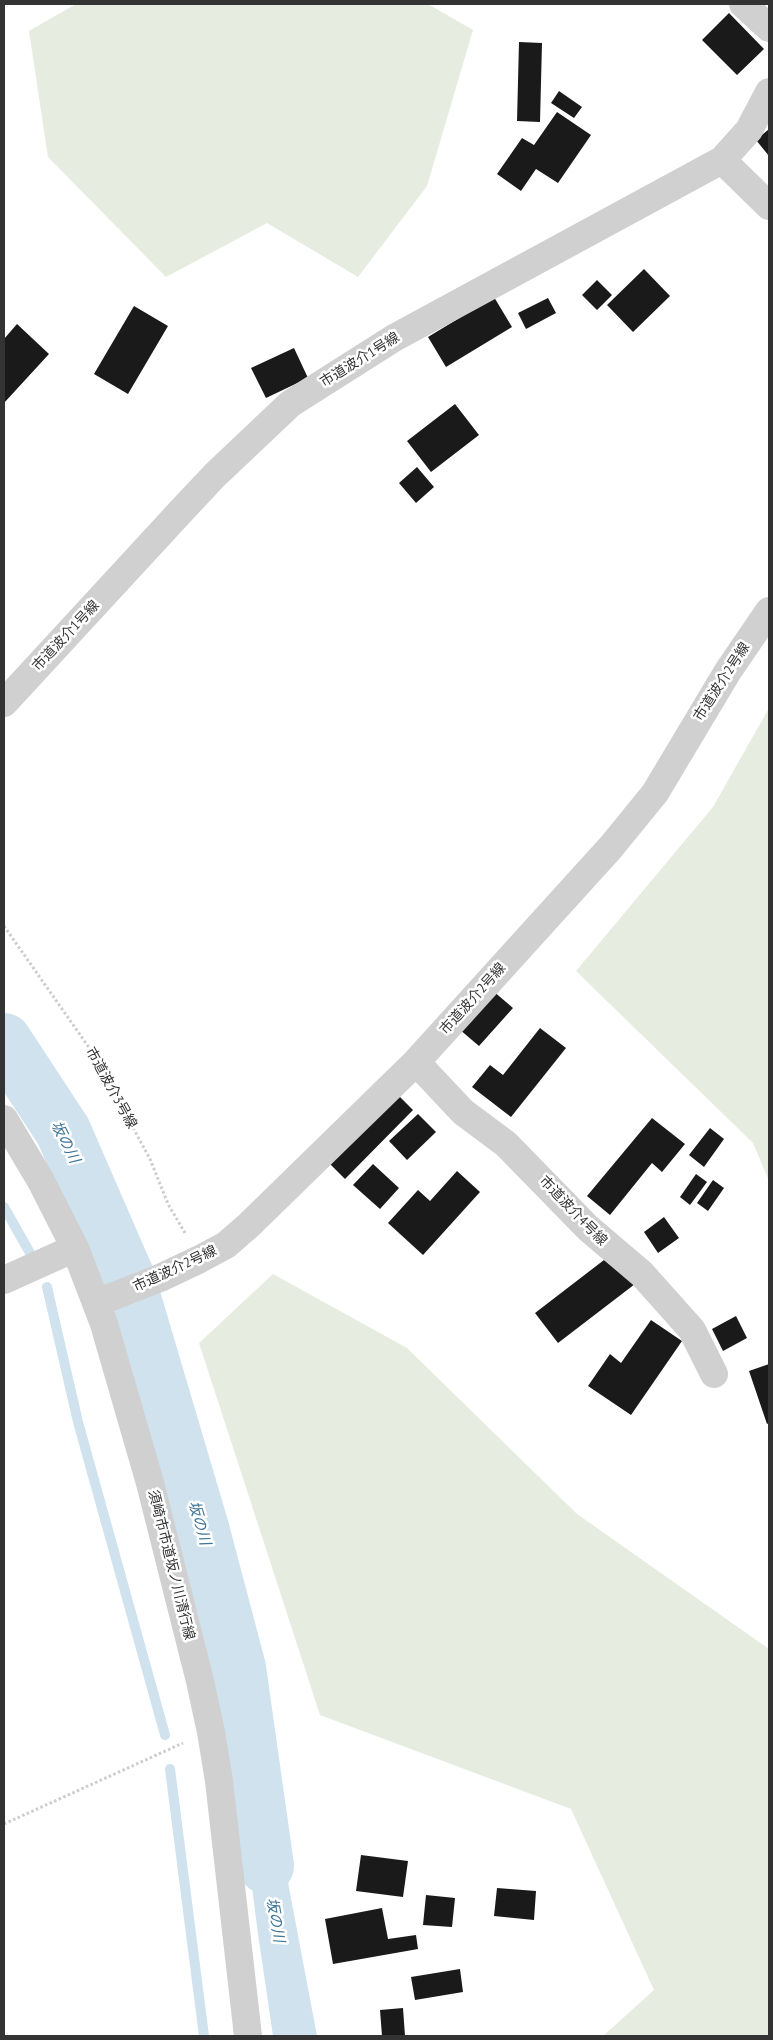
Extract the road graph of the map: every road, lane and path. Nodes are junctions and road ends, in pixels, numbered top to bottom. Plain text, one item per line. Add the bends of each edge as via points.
1 (743, 4) edge
2 (769, 28) edge
3 (769, 92) edge
4 (722, 160) junction
5 (769, 206) edge
6 (769, 611) edge
7 (4, 703) edge
8 (4, 926) edge
9 (416, 1062) junction
10 (4, 1118) edge
11 (75, 1248) junction
12 (200, 1259) junction
13 (4, 1280) edge
14 (104, 1300) junction
15 (714, 1374) dead end
16 (211, 1732) junction
17 (4, 1824) edge
18 (248, 2036) edge

1 - 2 street
3 - 4 street, 市道波介1号線 via 749,130
4 - 5 street
4 - 7 street, 市道波介1号線 via 394,338 290,404 215,475
6 - 9 street, 市道波介2号線 via 728,671 655,793
8 - 12 path, 市道波介3号線 via 90,1049 150,1159 168,1204
9 - 12 street, 市道波介2号線 via 249,1225 226,1245
9 - 15 street, 市道波介4号線 via 463,1112 506,1144 593,1233 642,1274 692,1330
10 - 11 street, 須崎市市道坂ノ川清行線
11 - 13 street
11 - 14 street, 須崎市市道坂ノ川清行線
12 - 14 street, 市道波介2号線
14 - 16 street, 須崎市市道坂ノ川清行線
16 - 17 path
16 - 18 street, 須崎市市道坂ノ川清行線

